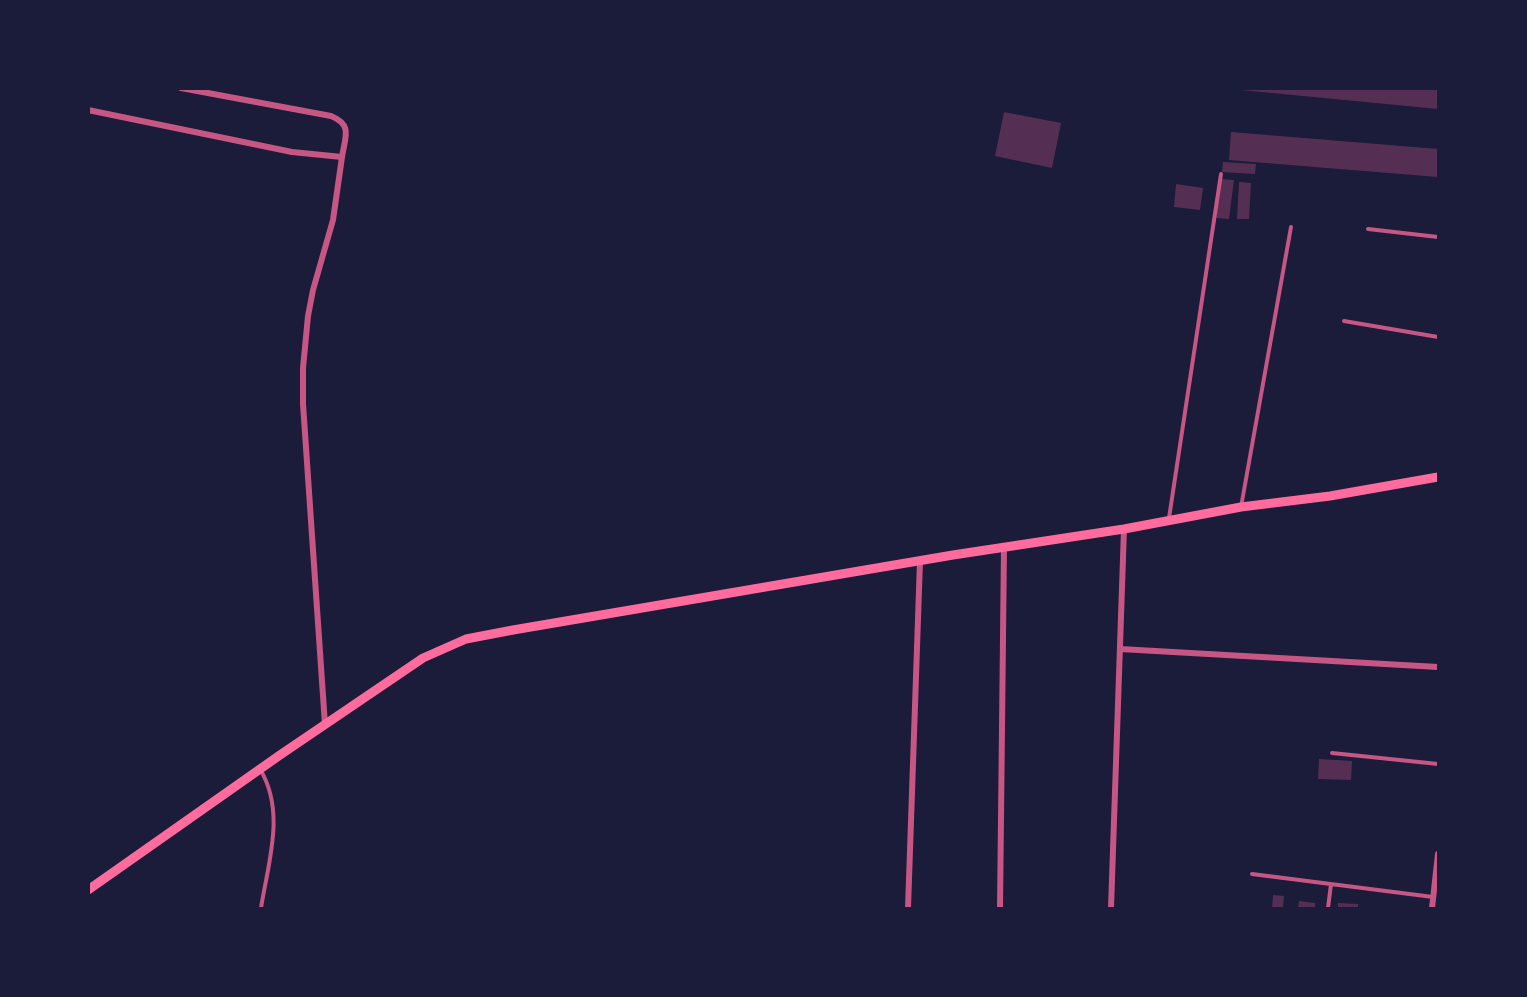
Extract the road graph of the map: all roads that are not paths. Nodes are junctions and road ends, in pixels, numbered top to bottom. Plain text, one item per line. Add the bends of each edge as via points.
1 (181, 88) edge
2 (88, 110) edge
3 (342, 157) junction
4 (1221, 174) dead end
5 (1291, 227) dead end
6 (1368, 229) dead end
7 (1438, 237) edge
8 (1344, 321) dead end
9 (1438, 337) edge
10 (1438, 477) edge
11 (1240, 507) junction
12 (1168, 519) junction
13 (1124, 529) junction
14 (1004, 547) junction
15 (920, 561) junction
16 (1120, 649) junction
17 (1438, 666) edge
18 (325, 725) junction
19 (1332, 753) dead end
20 (1438, 764) edge
21 (259, 769) junction
22 (1438, 854) edge
23 (1252, 874) dead end
24 (1331, 884) junction
25 (88, 890) edge
26 (1433, 897) junction
27 (261, 909) edge
28 (908, 909) edge
29 (1000, 909) edge
30 (1111, 909) edge
31 (1328, 909) edge
32 (1432, 909) edge

1 - 3 street via 331,116 345,126
2 - 3 street via 292,152
3 - 18 street via 333,220 310,308 303,368
4 - 12 lane
5 - 11 lane
6 - 7 lane
8 - 9 lane
10 - 11 main road
11 - 12 main road
12 - 13 main road
13 - 14 main road
13 - 16 street
14 - 15 main road
14 - 29 street
15 - 18 main road via 466,639 423,658
15 - 28 street
16 - 17 street
16 - 30 street
18 - 21 main road
19 - 20 lane
21 - 25 main road
21 - 27 lane via 274,806 274,831
22 - 26 street
23 - 24 lane
24 - 26 lane
24 - 31 lane
26 - 32 street

